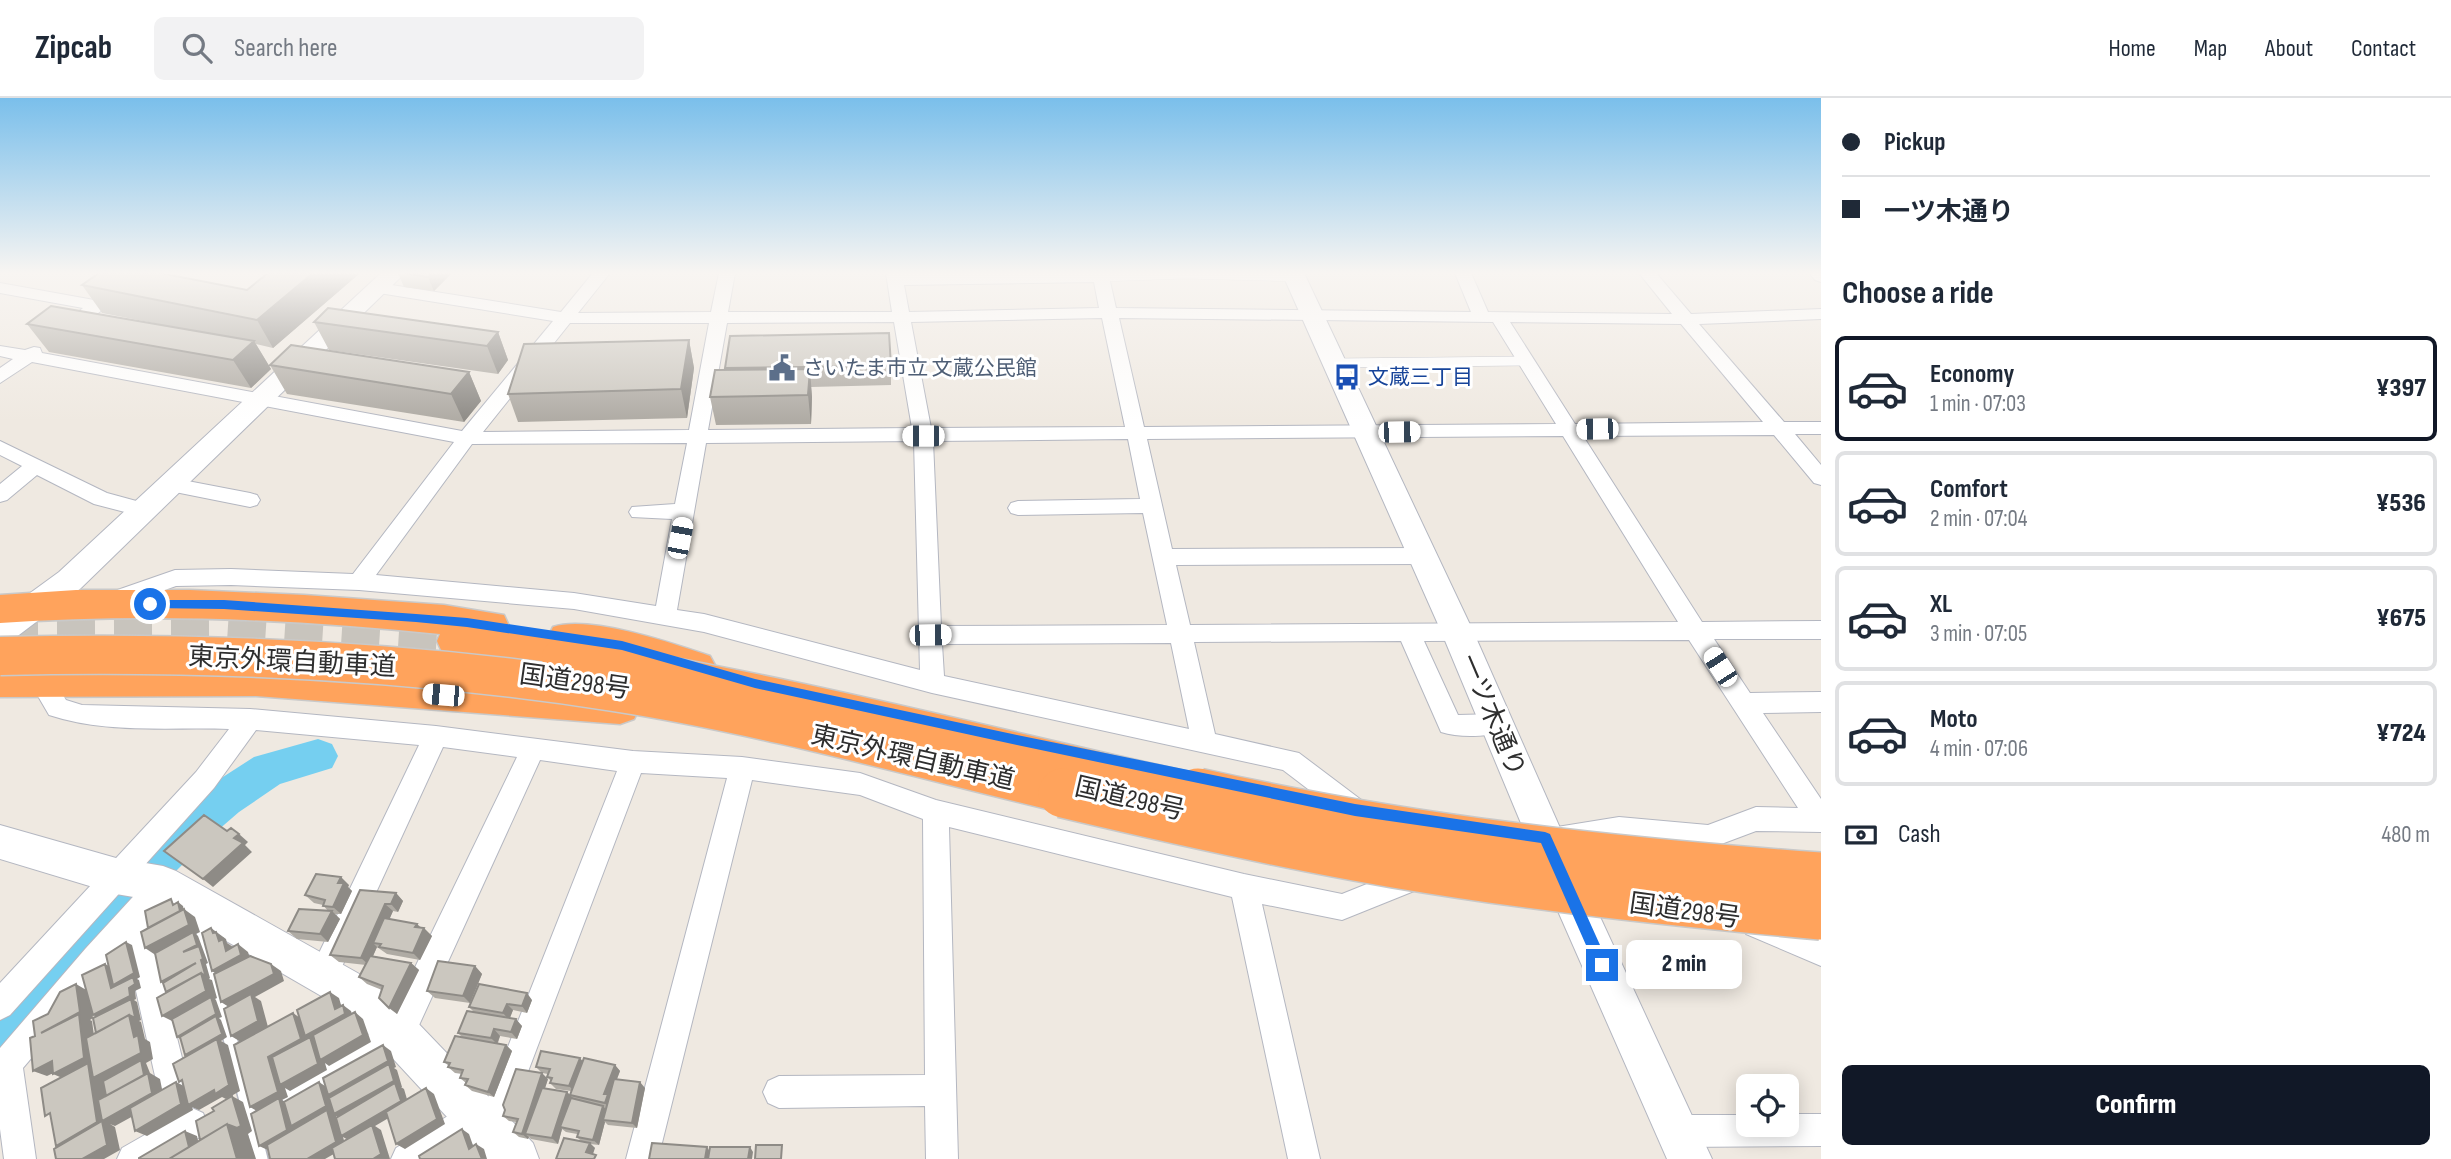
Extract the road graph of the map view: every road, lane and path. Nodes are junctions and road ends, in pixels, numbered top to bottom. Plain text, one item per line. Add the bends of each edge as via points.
1 (76, 323) edge
2 (343, 323) edge
3 (561, 323) edge
4 (720, 323) edge
5 (902, 323) edge
6 (1112, 323) edge
7 (1315, 323) edge
8 (1495, 323) edge
9 (1689, 323) edge
10 (0, 351) edge
11 (30, 356) junction
12 (1527, 361) junction
13 (1334, 363) junction
14 (0, 377) edge
15 (262, 400) junction
16 (1779, 428) junction
17 (1821, 428) edge
18 (1571, 430) junction
19 (1366, 432) junction
20 (1136, 433) junction
21 (923, 436) junction
22 (699, 437) junction
23 (467, 438) junction
24 (0, 447) edge
25 (36, 465) junction
26 (1821, 478) edge
27 (172, 485) junction
28 (0, 495) edge
29 (250, 500) dead end
30 (1152, 506) junction
31 (1018, 508) dead end
32 (144, 510) junction
33 (639, 512) dead end
34 (685, 512) junction
35 (1163, 556) junction
36 (1423, 556) junction
37 (359, 582) junction
38 (101, 604) junction
39 (17, 608) edge
40 (665, 616) junction
41 (1821, 630) edge
42 (0, 631) edge
43 (1408, 631) junction
44 (1457, 631) junction
45 (1696, 631) junction
46 (1179, 633) junction
47 (930, 635) junction
48 (448, 652) tunnel mouth
49 (0, 656) edge
50 (40, 679) junction
51 (0, 681) edge
52 (932, 683) junction
53 (753, 698) junction
54 (1821, 702) edge
55 (1743, 703) junction
56 (250, 719) junction
57 (1497, 724) junction
58 (436, 736) junction
59 (1205, 743) junction
60 (533, 750) junction
61 (633, 762) junction
62 (742, 768) junction
63 (1355, 810) junction
64 (936, 812) junction
65 (1821, 820) edge
66 (1545, 838) junction
67 (0, 842) edge
68 (1821, 858) edge
69 (1438, 868) junction
70 (116, 876) junction
71 (1821, 877) edge
72 (163, 884) junction
73 (1244, 887) junction
74 (1569, 893) junction
75 (214, 913) junction
76 (1821, 915) edge
77 (133, 917) junction
78 (1743, 919) junction
79 (1821, 929) edge
80 (1821, 952) edge
81 (323, 976) junction
82 (0, 1005) edge
83 (399, 1034) junction
84 (3, 1068) edge
85 (941, 1090) junction
86 (779, 1092) dead end
87 (175, 1094) edge
88 (296, 1094) edge
89 (192, 1124) dead end
90 (1821, 1130) edge
91 (494, 1136) edge
92 (1684, 1145) edge
93 (20, 1159) edge
94 (133, 1159) edge
95 (261, 1159) edge
96 (407, 1159) edge
97 (642, 1159) edge
98 (942, 1159) edge
99 (1304, 1159) edge

1 - 11 street
2 - 15 street
3 - 23 street
4 - 22 street
5 - 21 street
6 - 20 street
7 - 13 street, 一ツ木通り
8 - 12 street
9 - 16 street
10 - 11 street
11 - 14 street
11 - 15 street
12 - 13 lane
12 - 18 street
13 - 19 street, 一ツ木通り
15 - 23 street
15 - 27 street
16 - 17 street
16 - 18 street
16 - 26 street
18 - 19 street
18 - 45 street
19 - 20 street
19 - 36 street, 一ツ木通り
20 - 21 street
20 - 30 street
21 - 22 street
21 - 47 street
22 - 23 street
22 - 34 street
23 - 37 street
24 - 25 street
25 - 28 street
25 - 32 street via 101,499
27 - 29 street
27 - 32 street
30 - 31 street
30 - 35 street
32 - 39 street via 70,580
33 - 34 street
34 - 40 street
35 - 36 street
35 - 46 street
36 - 44 street, 一ツ木通り
37 - 38 street via 175,578
37 - 40 street via 549,598
38 - 39 highway
38 - 53 highway via 224,604 467,623 622,646
39 - 42 street
40 - 52 street
41 - 45 street
42 - 71 highway, 東京外環自動車道, bridge via 244,631 513,651 714,683 1332,820 1469,843 1646,864
43 - 44 street
43 - 46 street
43 - 57 street via 1450,725
44 - 45 street
44 - 57 street, 一ツ木通り
45 - 55 street
46 - 47 street
46 - 59 street
47 - 52 street
48 - 53 highway, 国道298号 via 660,694
49 - 76 highway, 東京外環自動車道, bridge via 229,656 504,676 704,708 1336,853 1660,901
50 - 51 highway
50 - 53 highway via 256,680 555,704
50 - 56 street via 58,708 82,715
52 - 59 street
53 - 63 highway, 国道298号
53 - 69 highway, 国道298号
54 - 55 street
55 - 65 street
56 - 58 street
56 - 70 street via 205,780
57 - 66 street, 一ツ木通り
58 - 60 street
58 - 81 street
59 - 63 street via 1290,761
60 - 61 street
60 - 83 street
61 - 62 street
61 - 91 street
62 - 64 street via 860,784
62 - 97 street
63 - 66 highway, 国道298号
64 - 73 street
64 - 85 street
65 - 66 street via 1756,819 1708,837 1619,829
66 - 68 highway, 国道298号 via 1698,853
66 - 74 street, 一ツ木通り
67 - 70 street
69 - 73 street via 1342,907
69 - 74 highway, 国道298号
70 - 72 street
70 - 82 street
72 - 75 street
72 - 77 street
73 - 99 street
74 - 78 highway, 国道298号
74 - 92 street, 一ツ木通り
75 - 81 street
75 - 95 lane via 201,925
77 - 84 street
77 - 87 street
78 - 79 highway, 国道298号
78 - 80 street
81 - 83 street via 356,994
83 - 88 street
83 - 91 street
84 - 93 street
85 - 86 street
85 - 98 street
89 - 94 street
90 - 92 street
91 - 96 street

